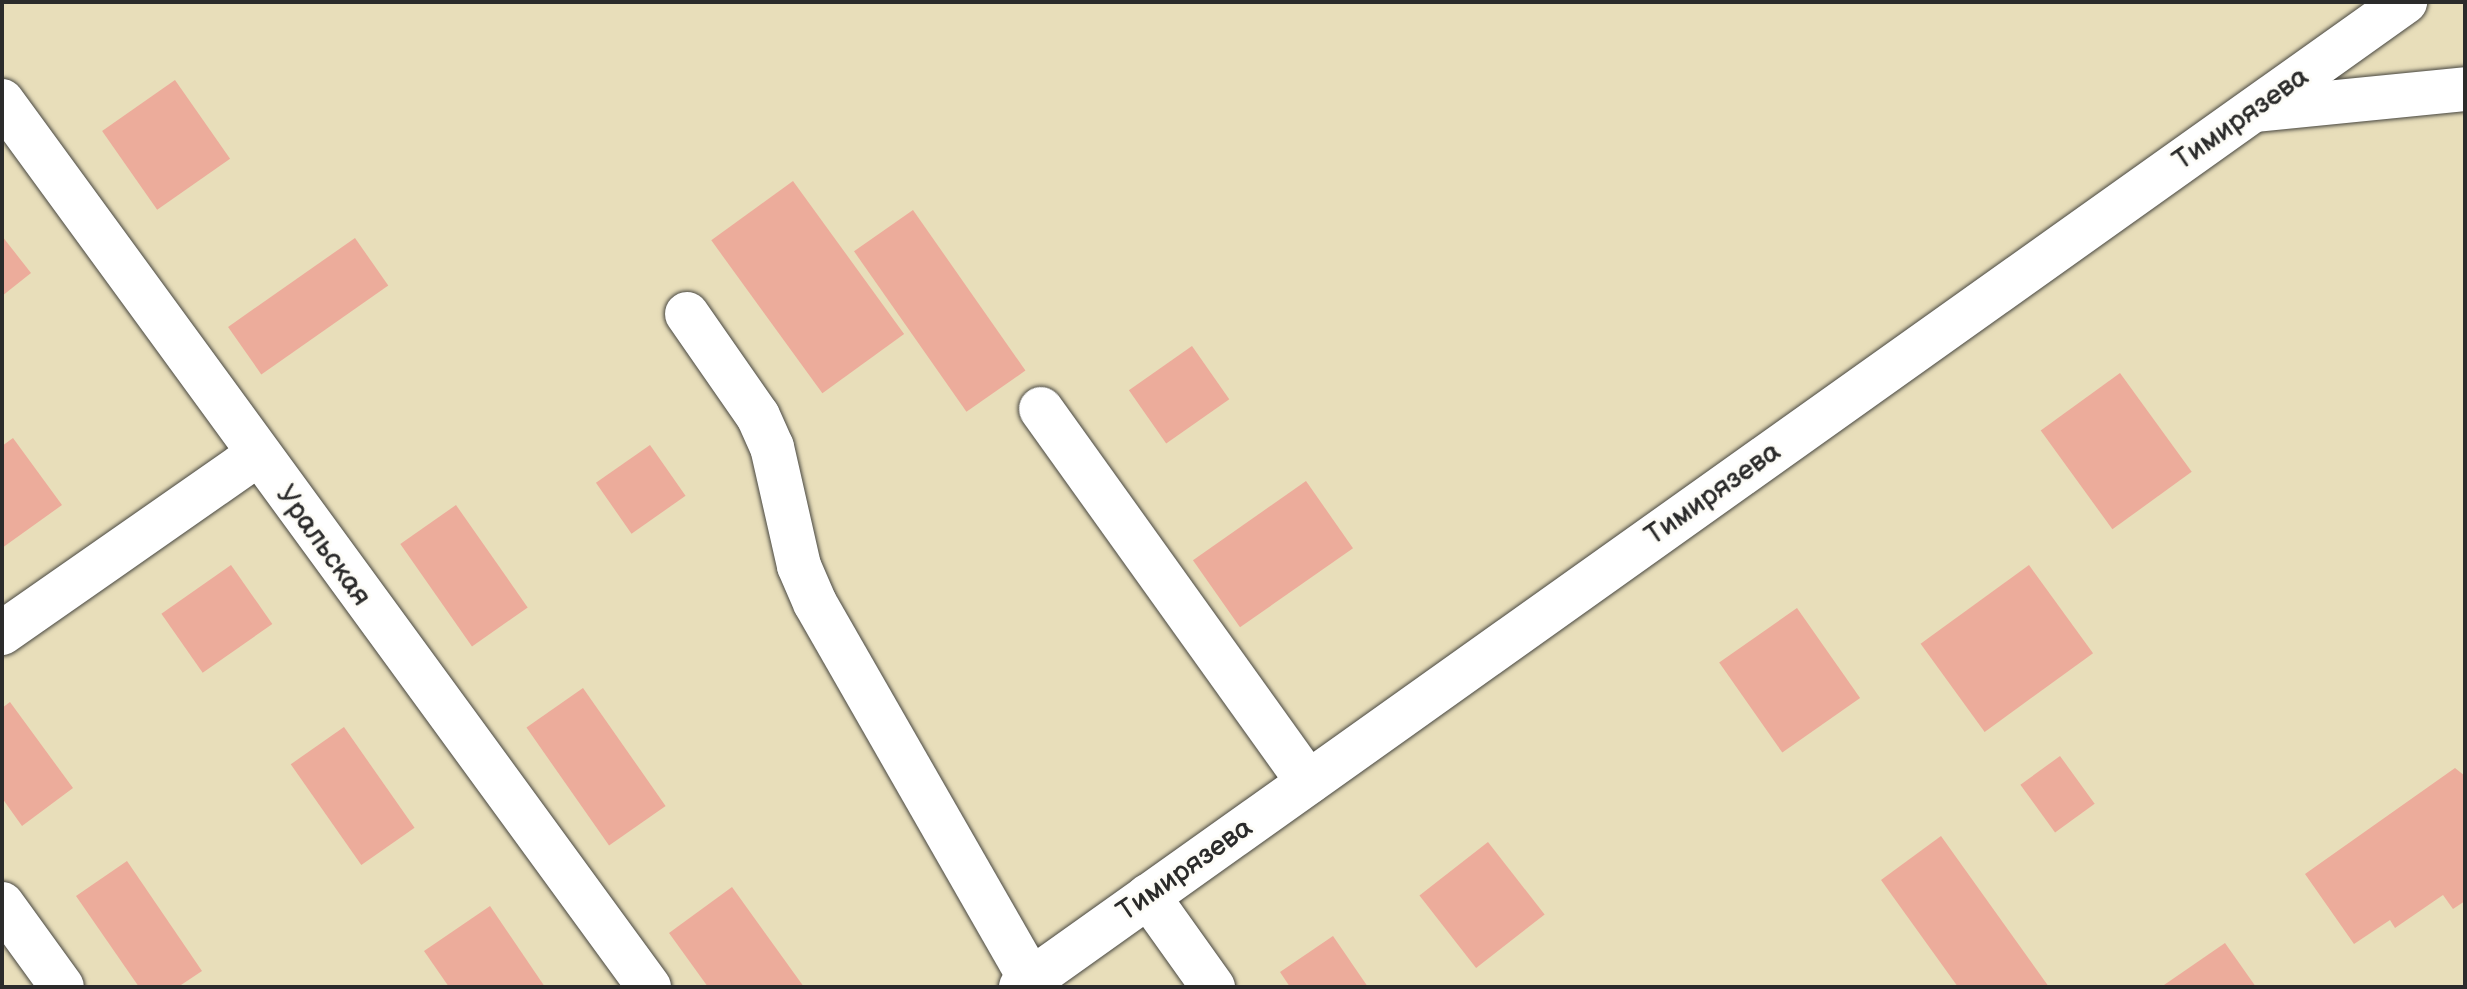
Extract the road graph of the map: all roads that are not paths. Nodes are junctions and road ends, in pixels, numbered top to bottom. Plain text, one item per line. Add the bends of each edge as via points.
1 (2405, 2) edge
2 (2465, 89) edge
3 (2, 101) edge
4 (2252, 111) junction
5 (687, 314) dead end
6 (1041, 409) dead end
7 (257, 455) junction
8 (2, 633) edge
9 (1308, 782) junction
10 (1148, 896) junction
11 (2, 904) edge
12 (1026, 984) edge
13 (62, 987) edge
14 (649, 987) edge
15 (1213, 987) edge

1 - 4 street, Тимирязева
2 - 4 street
3 - 7 street, Уральская
4 - 9 street, Тимирязева
5 - 12 street via 758,416 772,447 799,566 815,603
6 - 9 street
7 - 8 street
7 - 14 street, Уральская
9 - 10 street, Тимирязева
10 - 12 street, Тимирязева
10 - 15 street
11 - 13 street

